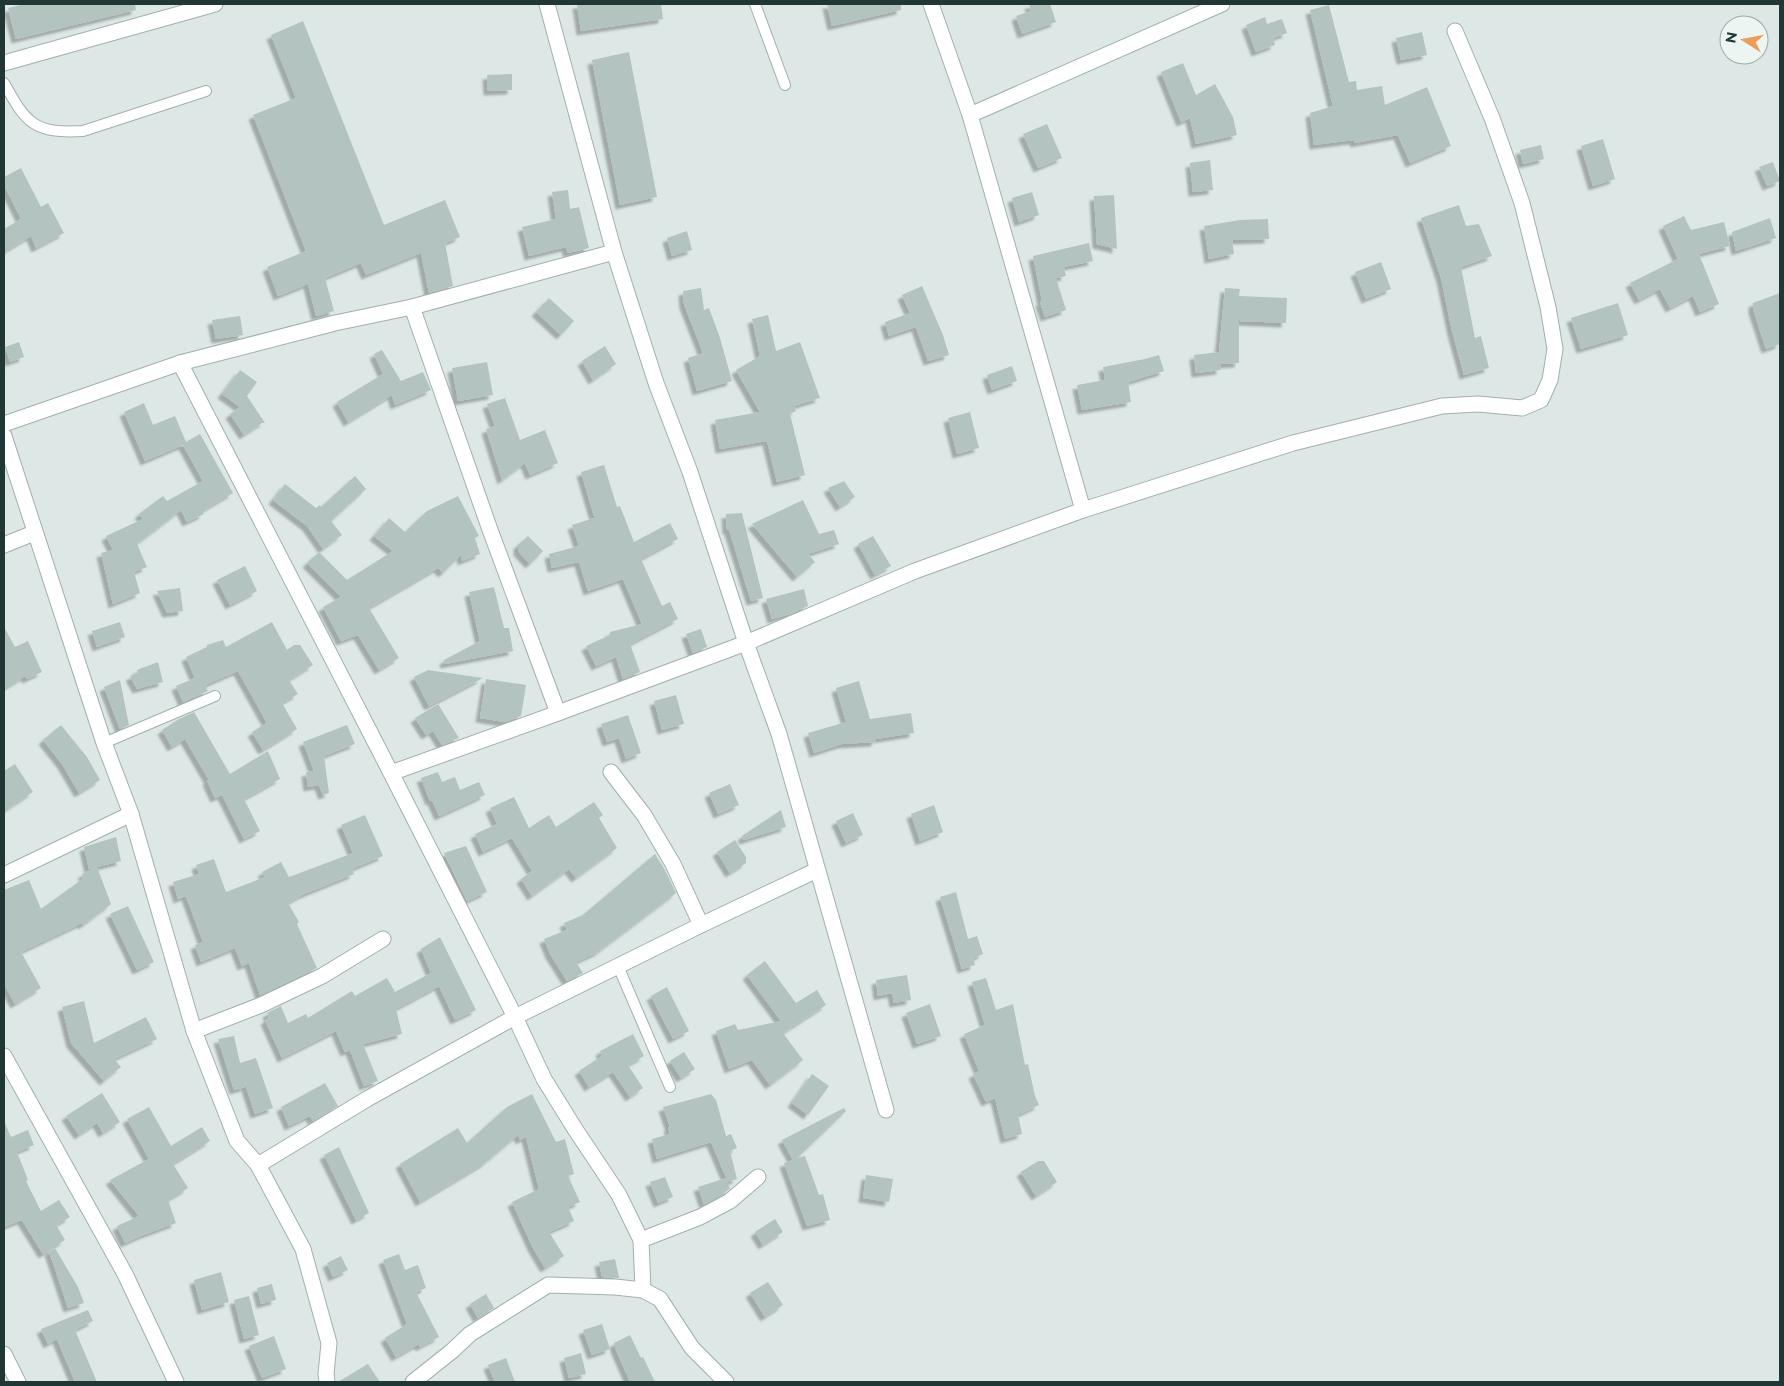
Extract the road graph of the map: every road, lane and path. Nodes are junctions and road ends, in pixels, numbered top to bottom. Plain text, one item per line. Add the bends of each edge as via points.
1 (215, 4) edge
2 (547, 4) edge
3 (755, 4) edge
4 (931, 4) edge
5 (1222, 4) edge
6 (1455, 31) dead end
7 (4, 63) edge
8 (4, 83) edge
9 (785, 85) dead end
10 (206, 91) dead end
11 (970, 115) junction
12 (614, 252) junction
13 (412, 307) junction
14 (180, 363) junction
15 (4, 424) edge
16 (4, 436) edge
17 (1082, 510) junction
18 (34, 533) junction
19 (4, 546) edge
20 (746, 643) junction
21 (215, 696) dead end
22 (558, 713) junction
23 (104, 743) junction
24 (611, 772) dead end
25 (391, 773) junction
26 (131, 814) junction
27 (817, 870) junction
28 (4, 875) edge
29 (701, 925) junction
30 (383, 939) dead end
31 (618, 966) junction
32 (515, 1017) junction
33 (194, 1031) junction
34 (4, 1056) edge
35 (670, 1087) dead end
36 (886, 1110) dead end
37 (258, 1165) junction
38 (758, 1177) dead end
39 (641, 1240) junction
40 (643, 1290) junction
41 (4, 1354) edge
42 (18, 1382) edge
43 (176, 1382) edge
44 (327, 1382) edge
45 (412, 1382) edge
46 (726, 1382) edge

1 - 7 street
2 - 12 street
3 - 9 lane
4 - 11 street
5 - 11 street
6 - 17 street via 1492,118 1522,203 1548,307 1555,349 1550,380 1541,400 1522,408 1478,404 1442,406 1293,443
8 - 10 lane via 20,112 40,128 62,132 83,131
11 - 17 street
12 - 13 street
12 - 20 street
13 - 14 street via 335,323
13 - 22 street
14 - 15 street
14 - 25 street
16 - 18 street
17 - 20 street via 915,571
18 - 19 street
18 - 23 street
20 - 22 street
20 - 27 street via 779,734
21 - 23 lane
22 - 25 street
23 - 26 street
24 - 29 street via 644,815 673,864
25 - 32 street
26 - 28 street
26 - 33 street
27 - 29 street
27 - 36 street
29 - 31 street
30 - 33 street via 322,976 261,1005
31 - 32 street
31 - 35 lane
32 - 37 street via 367,1099
32 - 39 street via 544,1079 619,1195
33 - 37 street via 237,1141
34 - 43 street via 125,1274
37 - 44 street via 303,1249 329,1343
38 - 39 street via 730,1201 700,1218
39 - 40 street
40 - 45 street via 548,1285 470,1334
40 - 46 street via 660,1299 692,1348
41 - 42 street

